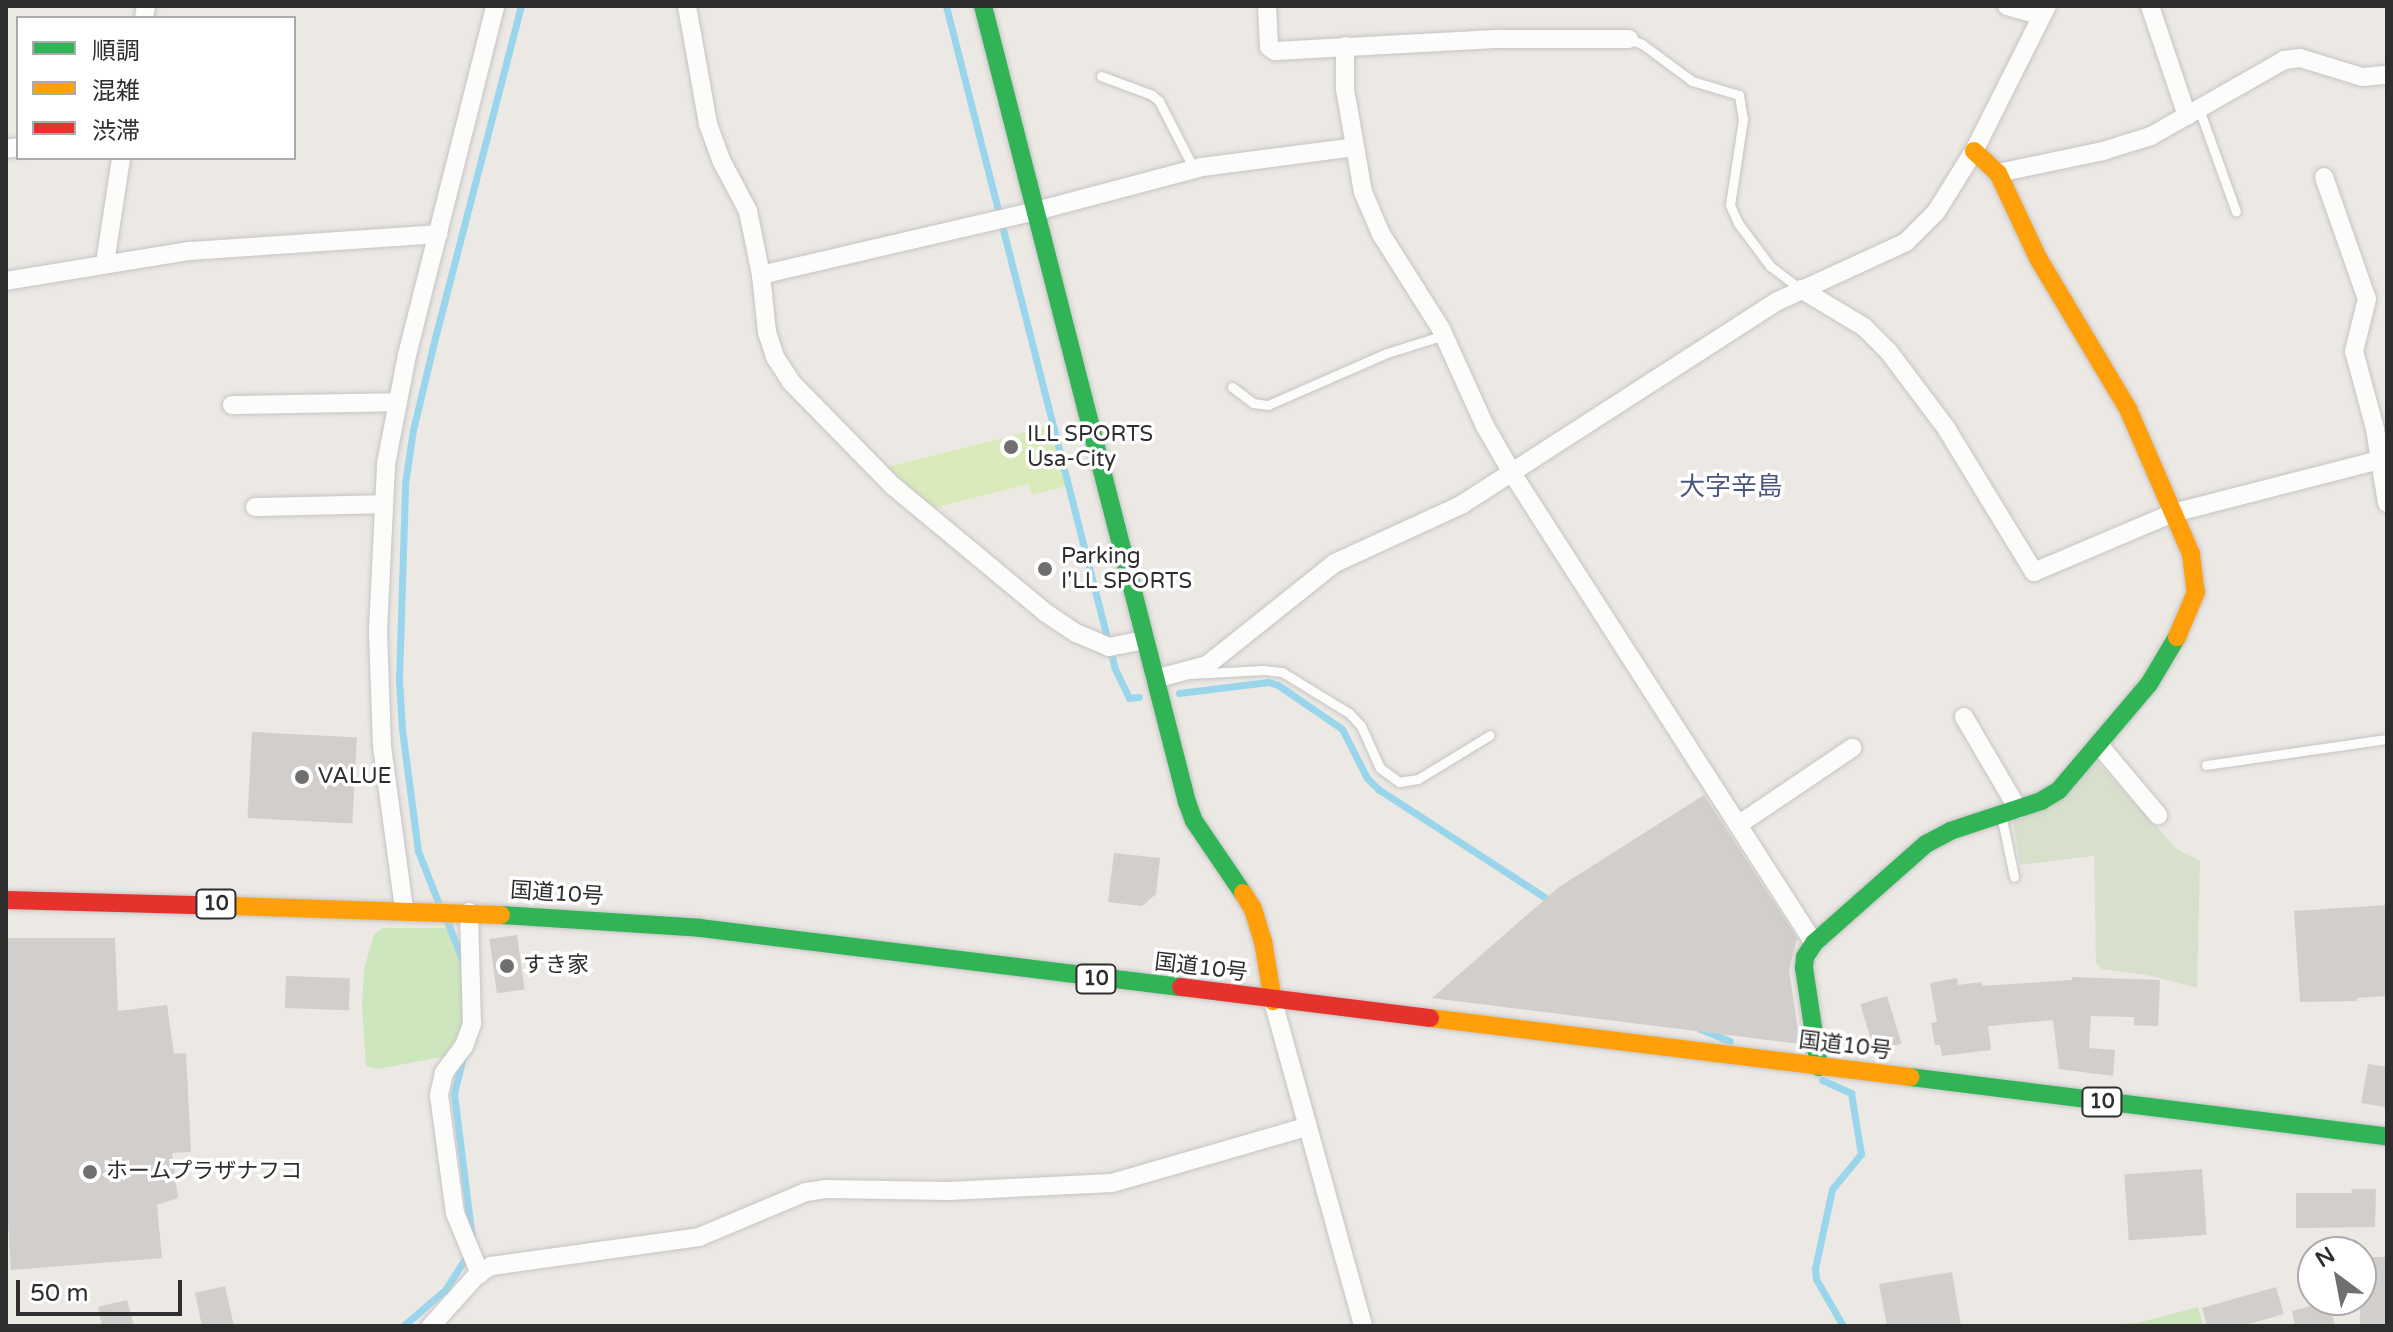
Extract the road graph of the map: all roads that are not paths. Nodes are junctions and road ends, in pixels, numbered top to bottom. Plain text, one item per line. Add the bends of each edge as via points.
1 (495, 6) edge
2 (687, 6) edge
3 (983, 6) edge
4 (1267, 6) edge
5 (2007, 6) edge
6 (2150, 6) edge
7 (2044, 11) edge
8 (1629, 39) joint
9 (1345, 46) junction
10 (2387, 75) edge
11 (1101, 76) dead end
12 (2193, 113) junction
13 (1355, 147) junction
14 (1974, 151) junction
15 (121, 160) edge
16 (1194, 169) junction
17 (1998, 173) junction
18 (2324, 177) dead end
19 (1036, 211) junction
20 (2236, 212) dead end
21 (438, 234) junction
22 (105, 263) junction
23 (761, 275) junction
24 (6, 281) edge
25 (1801, 289) junction
26 (1444, 335) junction
27 (1232, 387) dead end
28 (398, 402) junction
29 (232, 405) dead end
30 (2380, 460) junction
31 (1512, 473) junction
32 (2387, 503) edge
33 (383, 504) junction
34 (255, 507) dead end
35 (2173, 513) junction
36 (1145, 640) junction
37 (1187, 672) junction
38 (1155, 679) junction
39 (1964, 717) dead end
40 (1490, 735) dead end
41 (2387, 739) edge
42 (2099, 745) junction
43 (1852, 748) dead end
44 (2206, 765) dead end
45 (2010, 812) junction
46 (2158, 815) dead end
47 (1738, 825) junction
48 (2014, 877) dead end
49 (6, 900) edge
50 (404, 909) junction
51 (469, 912) junction
52 (1814, 943) junction
53 (1273, 1001) junction
54 (1818, 1067) junction
55 (1306, 1127) junction
56 (2387, 1136) edge
57 (480, 1274) junction
58 (431, 1326) edge
59 (1363, 1326) edge

1 - 21 street
2 - 23 street via 708,124 748,211
3 - 19 main road
4 - 9 street via 1270,49
5 - 7 street
6 - 12 street
7 - 14 street
8 - 9 street via 1543,37
8 - 25 lane via 1692,81 1739,95 1743,119 1730,205 1770,266
9 - 13 street via 1345,89
10 - 12 street via 2351,75 2292,58
11 - 16 lane via 1159,101
12 - 17 street via 2131,143
12 - 20 lane
13 - 16 street
13 - 26 street via 1375,222
14 - 17 main road
14 - 25 street via 1915,235 1896,249
15 - 22 street
16 - 19 street
17 - 35 main road via 2038,258 2118,390
18 - 30 street via 2367,299 2354,351
19 - 23 street
19 - 36 main road
21 - 22 street via 221,248
21 - 28 street
22 - 24 street
23 - 36 street via 775,357 791,382 855,451 1076,633 1109,647
25 - 31 street
25 - 35 street via 1864,327 1889,352 1946,428 2034,572
26 - 27 lane via 1387,353 1268,405 1253,403
26 - 31 street
28 - 29 street
28 - 33 street
30 - 32 street
30 - 35 street
31 - 37 street via 1443,515 1335,563 1207,665
31 - 47 street
33 - 34 street
33 - 50 street via 378,630 382,746
35 - 42 main road via 2195,567 2194,602 2149,684
36 - 38 main road
37 - 38 street
37 - 40 lane via 1282,672 1349,713 1365,733 1380,768 1399,782 1418,779
38 - 53 main road via 1194,821 1245,894 1259,924
39 - 45 street
41 - 44 lane
42 - 45 main road via 2059,790
42 - 46 street
43 - 47 street
45 - 48 lane
45 - 52 main road via 1926,844
47 - 52 street
49 - 50 main road, 国道10号 / 10
50 - 51 main road, 国道10号 / 10
51 - 53 main road, 国道10号 / 10 via 700,928
51 - 57 street via 472,1024 439,1088 452,1198
52 - 54 main road via 1804,968
53 - 54 main road, 国道10号 / 10
53 - 55 street
54 - 56 main road, 国道10号 / 10
55 - 57 street via 1112,1183 949,1191 825,1189 797,1195 699,1237 507,1261
55 - 59 street
57 - 58 street

